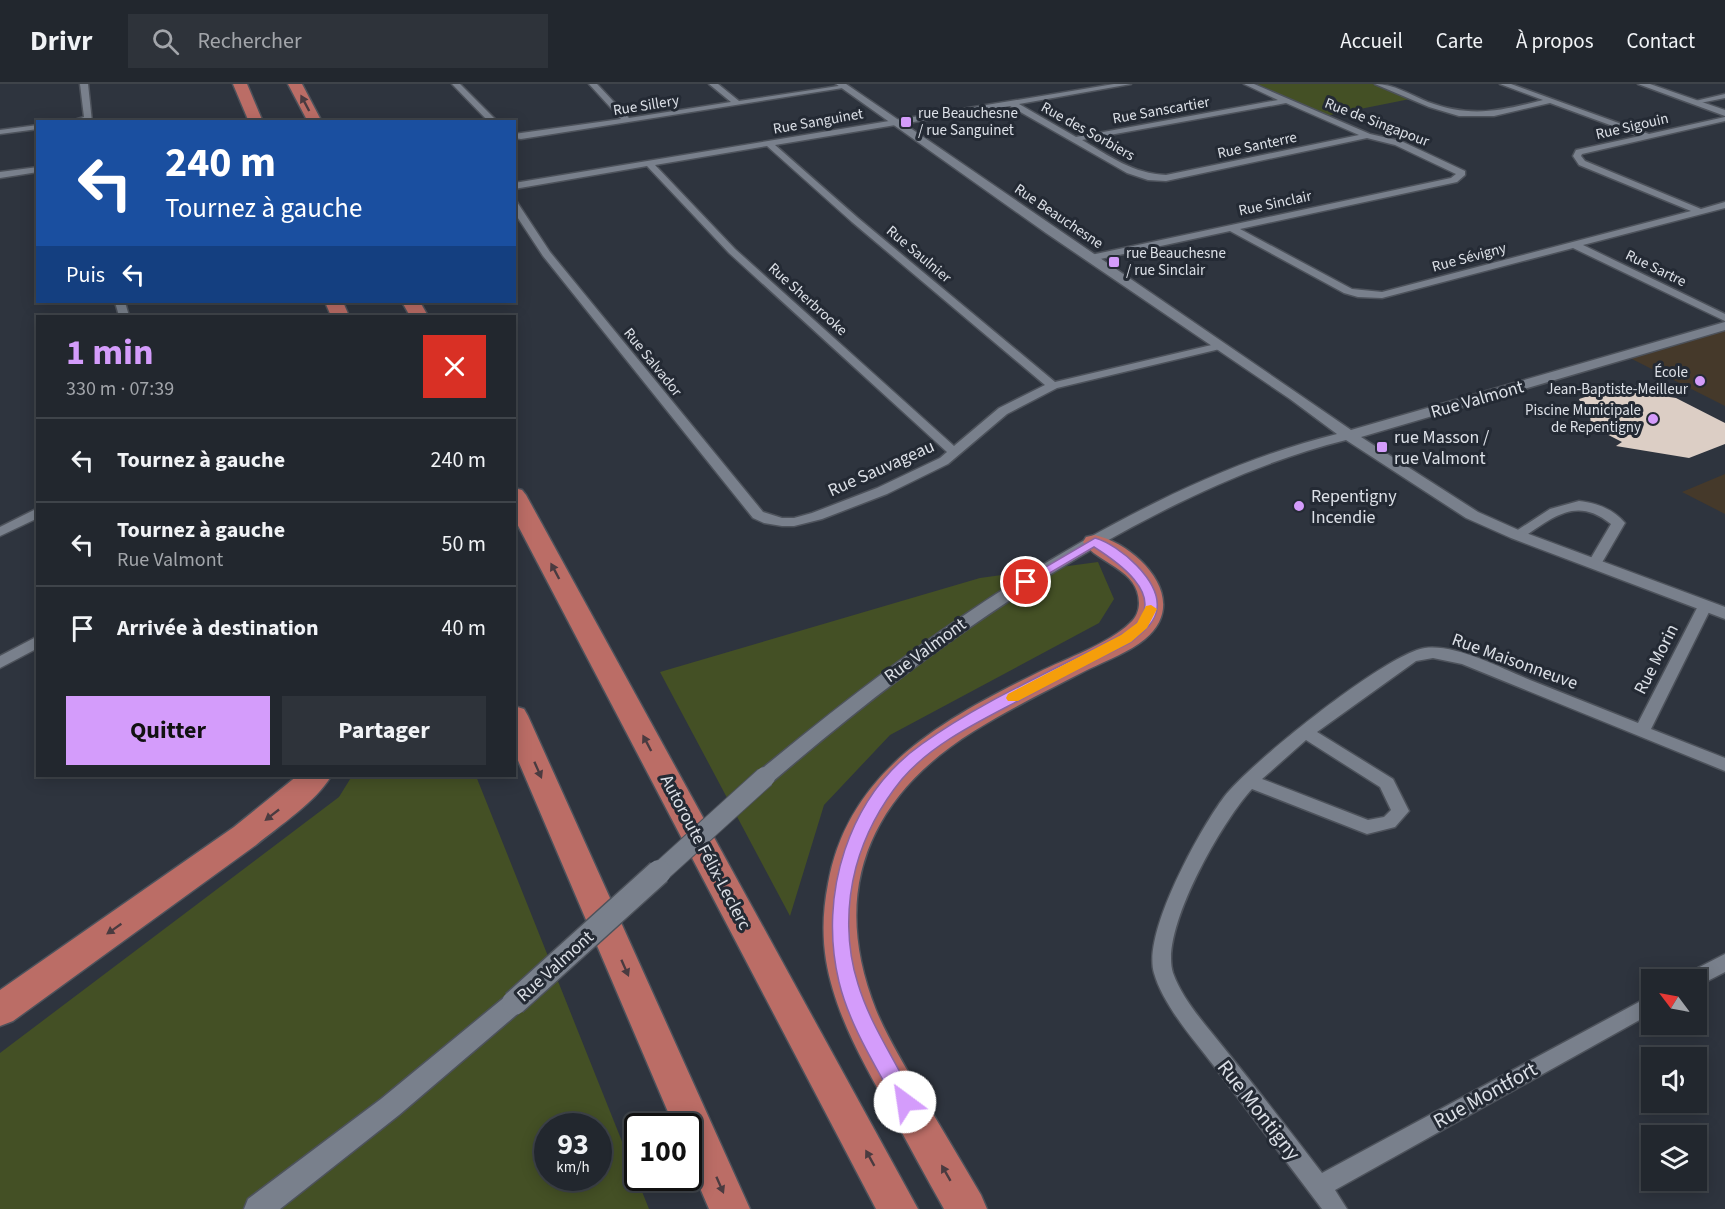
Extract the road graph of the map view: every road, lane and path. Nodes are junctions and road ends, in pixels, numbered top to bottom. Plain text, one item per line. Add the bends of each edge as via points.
1 (84, 84) edge
2 (240, 84) edge
3 (295, 84) edge
4 (456, 84) edge
5 (593, 84) edge
6 (713, 84) edge
7 (1125, 84) edge
8 (1248, 84) edge
9 (1379, 84) edge
10 (1504, 84) edge
11 (1642, 84) edge
12 (1659, 84) edge
13 (843, 86) edge
14 (1725, 96) edge
15 (1708, 100) junction
16 (1286, 101) junction
17 (1550, 101) junction
18 (1695, 102) junction
19 (1011, 103) junction
20 (738, 104) junction
21 (1725, 106) edge
22 (1725, 112) edge
23 (1725, 119) edge
24 (88, 120) edge
25 (255, 120) edge
26 (314, 120) edge
27 (492, 120) edge
28 (627, 121) junction
29 (893, 122) junction
30 (36, 127) edge
31 (0, 132) edge
32 (1646, 135) junction
33 (1367, 136) junction
34 (518, 137) edge
35 (1076, 139) junction
36 (768, 143) junction
37 (648, 163) junction
38 (36, 169) edge
39 (1462, 173) joint
40 (0, 175) edge
41 (1153, 178) joint
42 (516, 186) edge
43 (1725, 205) edge
44 (516, 207) edge
45 (1701, 212) junction
46 (1232, 228) junction
47 (1575, 245) junction
48 (1091, 258) junction
49 (1725, 318) edge
50 (1725, 326) edge
51 (1220, 346) junction
52 (1053, 386) junction
53 (1349, 435) junction
54 (954, 452) junction
55 (516, 499) edge
56 (36, 513) edge
57 (782, 522) joint
58 (0, 531) edge
59 (1517, 535) junction
60 (1095, 542) junction
61 (1595, 563) junction
62 (1705, 606) junction
63 (1725, 613) edge
64 (36, 642) edge
65 (0, 663) edge
66 (516, 721) edge
67 (1642, 731) junction
68 (1305, 732) junction
69 (1725, 765) edge
70 (315, 777) edge
71 (1250, 781) junction
72 (1725, 962) edge
73 (1707, 972) edge
74 (1641, 1009) edge
75 (0, 1010) edge
76 (1183, 1010) joint
77 (1318, 1187) junction
78 (258, 1209) edge
79 (730, 1209) edge
80 (898, 1209) edge
81 (967, 1209) edge
82 (1336, 1209) edge

1 - 24 street
2 - 25 highway
26 -> 3 highway
4 - 27 street
5 - 28 street
6 - 20 street
7 - 19 street, Rue Sanguinet
8 - 16 street, Rue de Singapour
9 - 17 street via 1431,105 1472,114 1485,115
10 - 17 street
11 - 18 street
12 - 15 street
13 - 20 street, Rue Sillery
13 - 29 street, Rue Beauchesne
14 - 15 street
15 - 18 street
15 - 21 street
16 - 33 street, Rue de Singapour
16 - 35 street, Rue Sanscartier
17 - 32 street
18 - 22 street
19 - 29 street, Rue Sanguinet
19 - 35 street, Rue des Sorbiers
20 - 28 street, Rue Sillery
23 - 32 street, Rue Sigouin
28 - 34 street, Rue Sillery
29 - 36 street, Rue Sanguinet
29 - 48 street, Rue Beauchesne
30 - 31 street
32 - 45 street, Rue Sigouin via 1579,152 1577,156 1582,163
33 - 39 street, Rue de Singapour via 1398,143
33 - 41 street, Rue Santerre
35 - 41 street, Rue des Sorbiers via 1130,171
36 - 37 street, Rue Sanguinet
36 - 52 street, Rue Saulnier
37 - 42 street, Rue Sanguinet
37 - 54 street, Rue Sherbrooke via 732,251
38 - 40 street
39 - 46 street, Rue Sinclair via 1454,180
43 - 45 street, Rue Sévigny
44 - 57 street, Rue Salvador via 546,254 758,515
45 - 47 street, Rue Sévigny
46 - 47 street, Rue Sévigny via 1358,294 1382,295
46 - 48 street, Rue Sinclair
47 - 49 street, Rue Sartre
48 - 51 street, Rue Beauchesne
50 - 53 street, Rue Valmont
51 - 52 street, Rue Sauvageau
51 - 53 street, Rue Beauchesne
52 - 54 street, Rue Sauvageau via 1010,406
53 - 59 street, Rue Beauchesne via 1472,515
53 - 60 street, Rue Valmont via 1205,484
54 - 57 street, Rue Sauvageau via 944,461 882,491 817,516
80 -> 55 highway, Autoroute Félix-Leclerc
56 - 58 street
59 - 61 street, Rue Beauchesne
59 - 61 street via 1574,503 1607,512 1618,523
60 - 78 street, Rue Valmont, bridge via 943,636 854,703 765,777 514,1003 390,1107
81 -> 60 highway via 887,1072 855,1004 841,947 843,884 865,819 911,760 956,728 1115,645 1143,625 1151,604 1145,583 1127,564
61 - 62 street, Rue Beauchesne
62 - 63 street, Rue Beauchesne
62 - 67 street, Rue Morin
64 - 65 street
66 -> 79 highway
67 - 68 street, Rue Maisonneuve via 1467,660 1426,652 1401,662
67 - 69 street, Rue Maisonneuve
68 - 71 street, Rue Maisonneuve
68 - 71 street via 1387,783 1400,811 1389,822 1367,827
70 -> 75 highway via 245,836
71 - 76 street, Rue Maisonneuve via 1231,800 1205,840 1173,910 1163,945 1163,972
72 - 73 street
74 - 77 street, Rue Montfort
76 - 77 street, Rue Montigny
77 - 82 street, Rue Montigny

